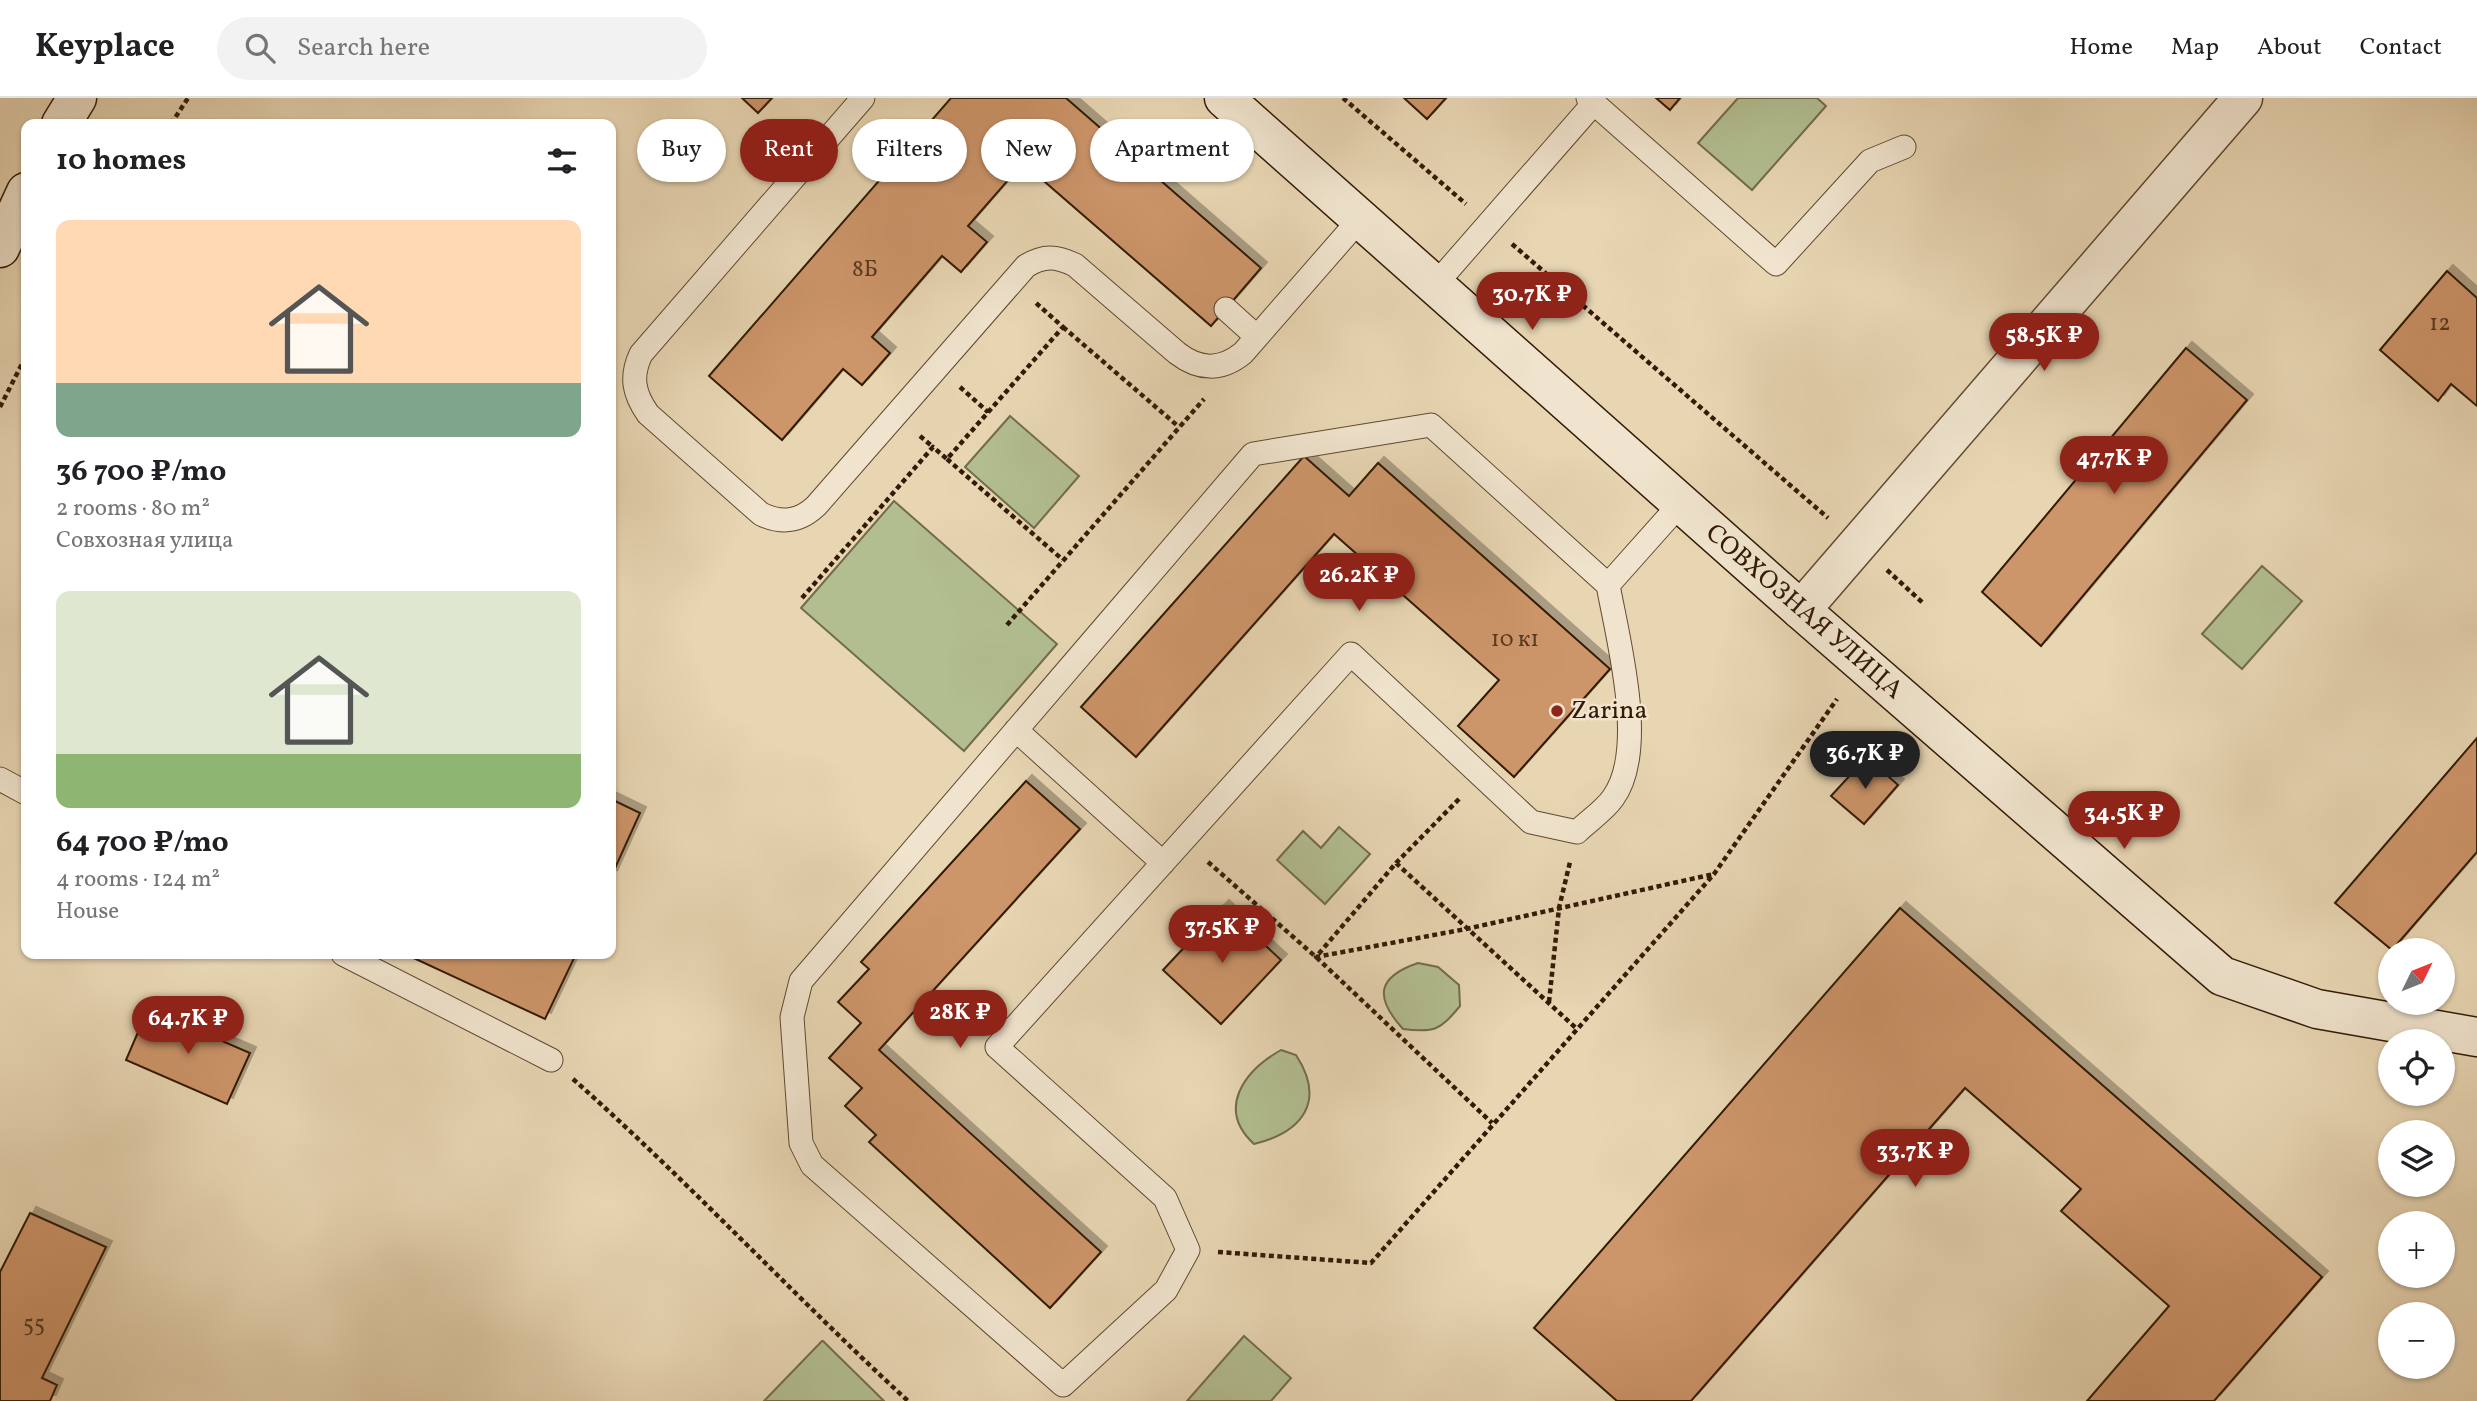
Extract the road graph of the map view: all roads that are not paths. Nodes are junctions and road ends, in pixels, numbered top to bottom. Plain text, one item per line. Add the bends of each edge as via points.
1 (77, 98) edge
2 (863, 98) edge
3 (1224, 98) edge
4 (2243, 98) edge
5 (1591, 101) edge
6 (64, 119) edge
7 (1904, 147) dead end
8 (21, 203) edge
9 (1360, 219) junction
10 (0, 248) edge
11 (1435, 285) junction
12 (1226, 309) dead end
13 (1250, 345) junction
14 (1681, 503) junction
15 (1608, 584) junction
16 (1801, 610) junction
17 (1016, 730) junction
18 (0, 779) edge
19 (21, 790) edge
20 (1163, 863) junction
21 (353, 959) edge
22 (2477, 1037) edge
23 (551, 1060) road end
24 (1058, 1393) edge

1 - 6 street
2 - 13 lane via 641,354 634,383 648,414 761,514 795,520 816,506 1026,266 1038,259 1059,258 1075,265 1188,362 1225,365
3 - 9 street, СОВХОЗНАЯ УЛИЦА
4 - 16 street
5 - 7 lane via 1776,264 1870,161
5 - 11 lane
8 - 10 street
9 - 11 street, СОВХОЗНАЯ УЛИЦА
9 - 13 lane
11 - 14 street, СОВХОЗНАЯ УЛИЦА
12 - 13 lane
14 - 15 lane
14 - 16 street, СОВХОЗНАЯ УЛИЦА
15 - 17 lane via 1432,425 1253,454
15 - 20 lane via 1630,709 1628,758 1614,797 1577,832 1531,821 1351,654
16 - 22 street, СОВХОЗНАЯ УЛИЦА via 2222,976 2317,1009
17 - 20 lane
17 - 24 lane via 801,981 792,1017 801,1143 812,1165
18 - 19 lane
20 - 24 lane via 997,1047 1165,1198 1188,1250 1166,1290
21 - 23 lane

